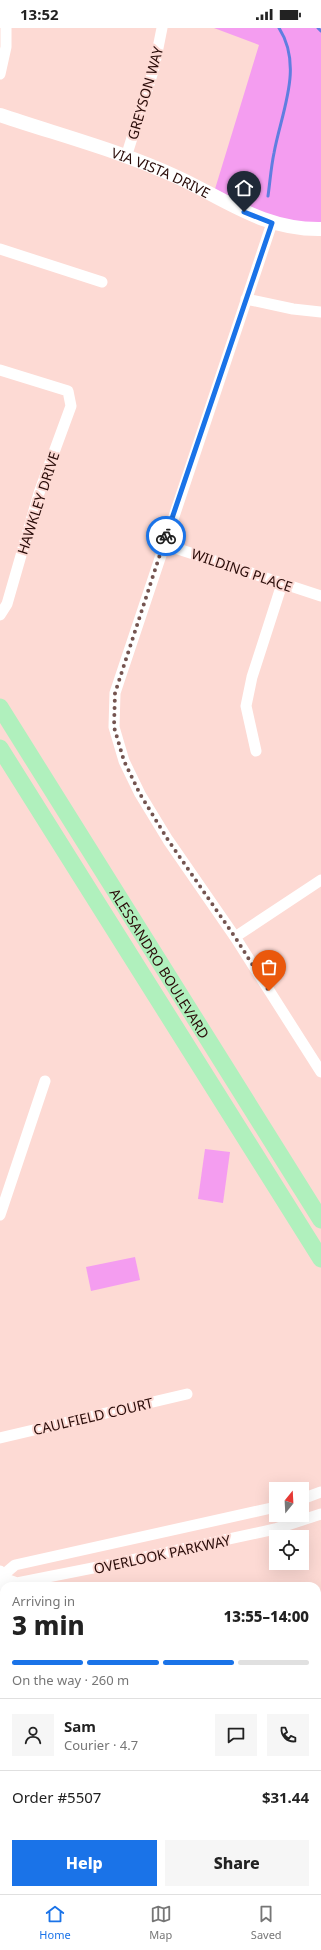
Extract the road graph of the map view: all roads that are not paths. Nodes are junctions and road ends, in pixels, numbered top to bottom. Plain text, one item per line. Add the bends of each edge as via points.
1 (6, 28) edge
2 (162, 28) edge
3 (0, 74) edge
4 (0, 115) edge
5 (126, 157) junction
6 (272, 223) junction
7 (321, 229) edge
8 (0, 249) edge
9 (102, 282) dead end
10 (246, 299) junction
11 (321, 312) edge
12 (0, 370) edge
13 (163, 544) junction
14 (282, 584) junction
15 (321, 596) edge
16 (0, 615) edge
17 (0, 707) edge
18 (0, 748) edge
19 (256, 751) dead end
20 (321, 880) edge
21 (235, 937) junction
22 (321, 1072) edge
23 (45, 1081) dead end
24 (0, 1214) edge
25 (321, 1220) edge
26 (321, 1259) edge
27 (187, 1394) dead end
28 (0, 1438) edge
29 (321, 1492) edge
30 (309, 1496) edge
31 (269, 1509) edge
32 (321, 1514) edge
33 (0, 1574) edge
34 (15, 1582) edge
35 (22, 1582) edge

1 - 3 street via 6,47
2 - 5 street, GREYSON WAY via 154,68
4 - 5 street, VIA VISTA DRIVE
5 - 6 street, VIA VISTA DRIVE via 177,177 244,212
6 - 7 street, VIA VISTA DRIVE
6 - 10 street
8 - 9 street
10 - 11 street
10 - 13 street
12 - 16 street, HAWKLEY DRIVE via 68,391 71,406 39,494 7,604
13 - 14 street, WILDING PLACE
13 - 21 street via 115,693 114,727 124,761 140,794 168,840
14 - 15 street, WILDING PLACE
14 - 19 street via 252,677 246,706
17 - 25 main road, ALESSANDRO BOULEVARD
18 - 26 main road, ALESSANDRO BOULEVARD
20 - 21 street
21 - 22 street
23 - 24 street
27 - 28 street, CAULFIELD COURT
29 - 30 street
31 - 33 street, OVERLOOK PARKWAY via 15,1565
32 - 35 street, OVERLOOK PARKWAY via 275,1529
33 - 34 street, OVERLOOK PARKWAY

